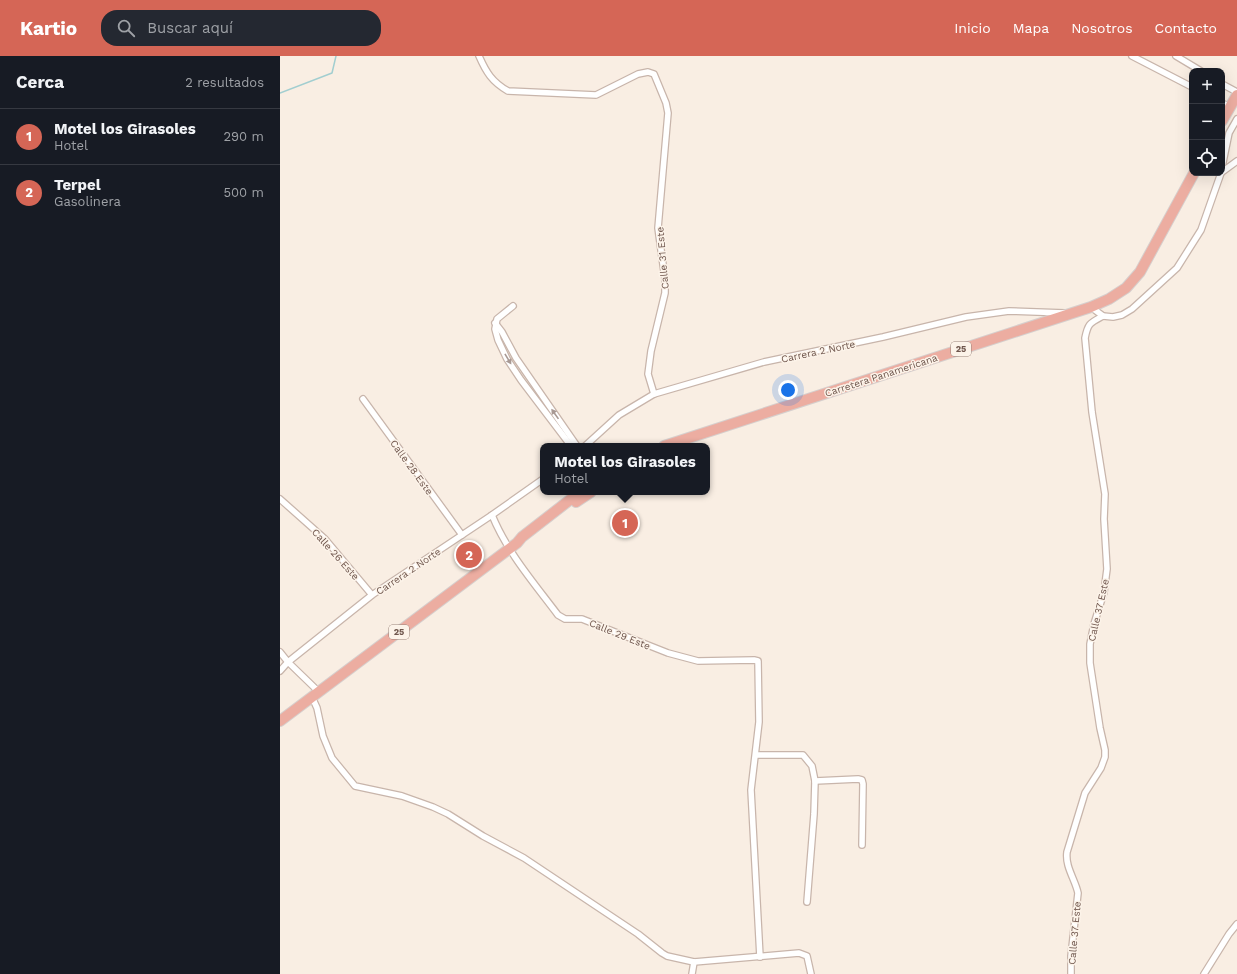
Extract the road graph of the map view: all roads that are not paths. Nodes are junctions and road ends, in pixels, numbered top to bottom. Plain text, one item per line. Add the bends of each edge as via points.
1 (479, 56) edge
2 (1132, 56) edge
3 (1176, 56) edge
4 (1196, 68) edge
5 (1189, 85) edge
6 (1225, 86) edge
7 (1237, 94) edge
8 (1226, 105) edge
9 (1237, 119) edge
10 (1225, 152) edge
11 (1237, 161) edge
12 (1225, 170) edge
13 (1192, 176) edge
14 (1220, 176) edge
15 (513, 306) dead end
16 (1091, 307) junction
17 (1071, 314) junction
18 (1103, 316) junction
19 (495, 323) junction
20 (654, 394) junction
21 (363, 399) dead end
22 (569, 443) edge
23 (575, 443) edge
24 (588, 443) edge
25 (673, 443) edge
26 (540, 481) edge
27 (576, 495) edge
28 (587, 495) edge
29 (280, 499) edge
30 (492, 515) junction
31 (462, 535) junction
32 (517, 543) junction
33 (509, 549) junction
34 (372, 595) junction
35 (280, 652) edge
36 (288, 662) junction
37 (280, 671) edge
38 (316, 694) junction
39 (280, 721) edge
40 (756, 755) junction
41 (815, 781) junction
42 (862, 845) dead end
43 (807, 902) dead end
44 (1237, 924) edge
45 (760, 957) junction
46 (694, 962) junction
47 (692, 974) edge
48 (811, 974) edge
49 (1071, 974) edge
50 (1204, 974) edge

1 - 20 street, Calle 31 Este via 497,85 508,91 596,95 638,74 654,74 668,112 658,228 665,293 648,374
2 - 5 street
3 - 4 street
6 - 7 street
7 - 8 highway
9 - 10 street via 1229,133
11 - 12 street
13 - 16 highway, Carretera Panamericana / 25 via 1140,272 1126,288
14 - 18 street via 1202,230 1177,268 1132,309 1122,315
15 - 19 street via 497,318
16 - 17 highway, Carretera Panamericana / 25
16 - 18 street
17 - 20 street, Carrera 2 Norte via 1009,310 966,317 764,362
17 - 25 highway, Carretera Panamericana / 25
18 - 49 street, Calle 37 Este via 1087,327 1086,338 1092,412 1105,494 1107,570 1104,592 1090,644 1090,662 1105,757 1085,793 1067,852 1066,859 1078,894
19 -> 22 street via 498,340 507,359
23 -> 19 street
20 - 24 street, Carrera 2 Norte via 619,415
21 - 31 street, Calle 28 Este
26 - 30 street, Carrera 2 Norte
27 - 32 highway, 25
28 - 32 highway, 25 via 525,541
29 - 34 street, Calle 26 Este via 325,539
30 - 31 street, Carrera 2 Norte
30 - 33 street, Calle 29 Este
31 - 34 street, Carrera 2 Norte
32 - 33 highway, 25
33 - 38 highway, 25
33 - 40 street, Calle 29 Este via 558,615 565,619 582,619 668,653 698,661 758,661 759,722
34 - 36 street, Carrera 2 Norte
35 - 36 street
36 - 37 street, Carrera 2 Norte
36 - 38 street
38 - 39 highway, 25
38 - 46 street via 316,708 332,758 355,786 402,796 448,814 524,858 638,934 662,953
40 - 41 street via 804,755 812,766
40 - 45 street via 751,790
41 - 42 street via 862,780
41 - 43 street
44 - 50 street
45 - 46 street
45 - 48 street via 805,954
46 - 47 street

